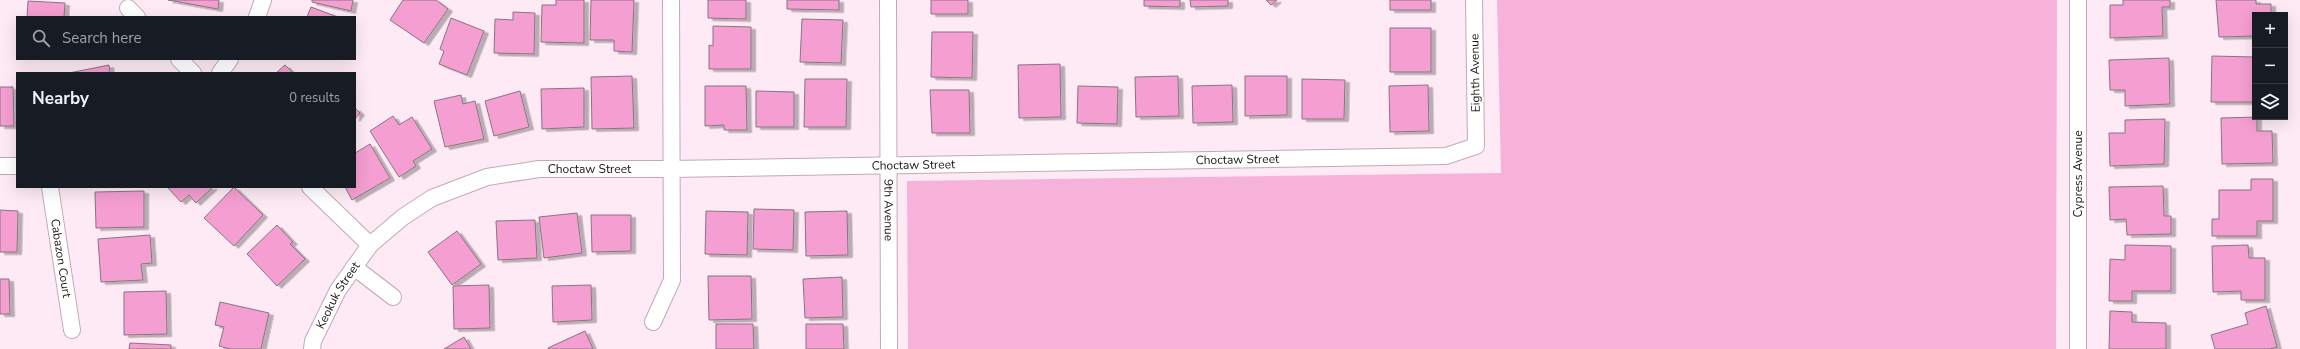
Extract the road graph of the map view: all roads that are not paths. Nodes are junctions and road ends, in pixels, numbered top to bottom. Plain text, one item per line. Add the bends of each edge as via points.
1 (263, 0) edge
2 (671, 0) edge
3 (888, 0) edge
4 (1474, 0) edge
5 (2078, 0) edge
6 (257, 16) edge
7 (180, 60) edge
8 (229, 60) edge
9 (192, 72) edge
10 (221, 72) edge
11 (1476, 146) joint
12 (889, 164) junction
13 (0, 166) edge
14 (16, 166) edge
15 (671, 169) junction
16 (50, 188) edge
17 (311, 188) edge
18 (370, 245) junction
19 (354, 267) junction
20 (393, 297) dead end
21 (653, 322) dead end
22 (72, 330) dead end
23 (312, 349) edge
24 (889, 349) edge
25 (2078, 349) edge

1 - 6 street
2 - 15 street
3 - 12 street, 9th Avenue
4 - 11 street, Eighth Avenue
5 - 25 street, Cypress Avenue
7 - 9 street
8 - 10 street
11 - 12 street, Choctaw Street via 1446,156
12 - 15 street, Choctaw Street
12 - 24 street, 9th Avenue
13 - 14 street
15 - 18 street, Choctaw Street via 539,169 487,177 432,198 403,217
15 - 21 street via 672,280
16 - 22 street, Cabazon Court
17 - 18 street
18 - 19 street, Keokuk Street
19 - 20 street
19 - 23 street, Keokuk Street via 338,290 313,341

